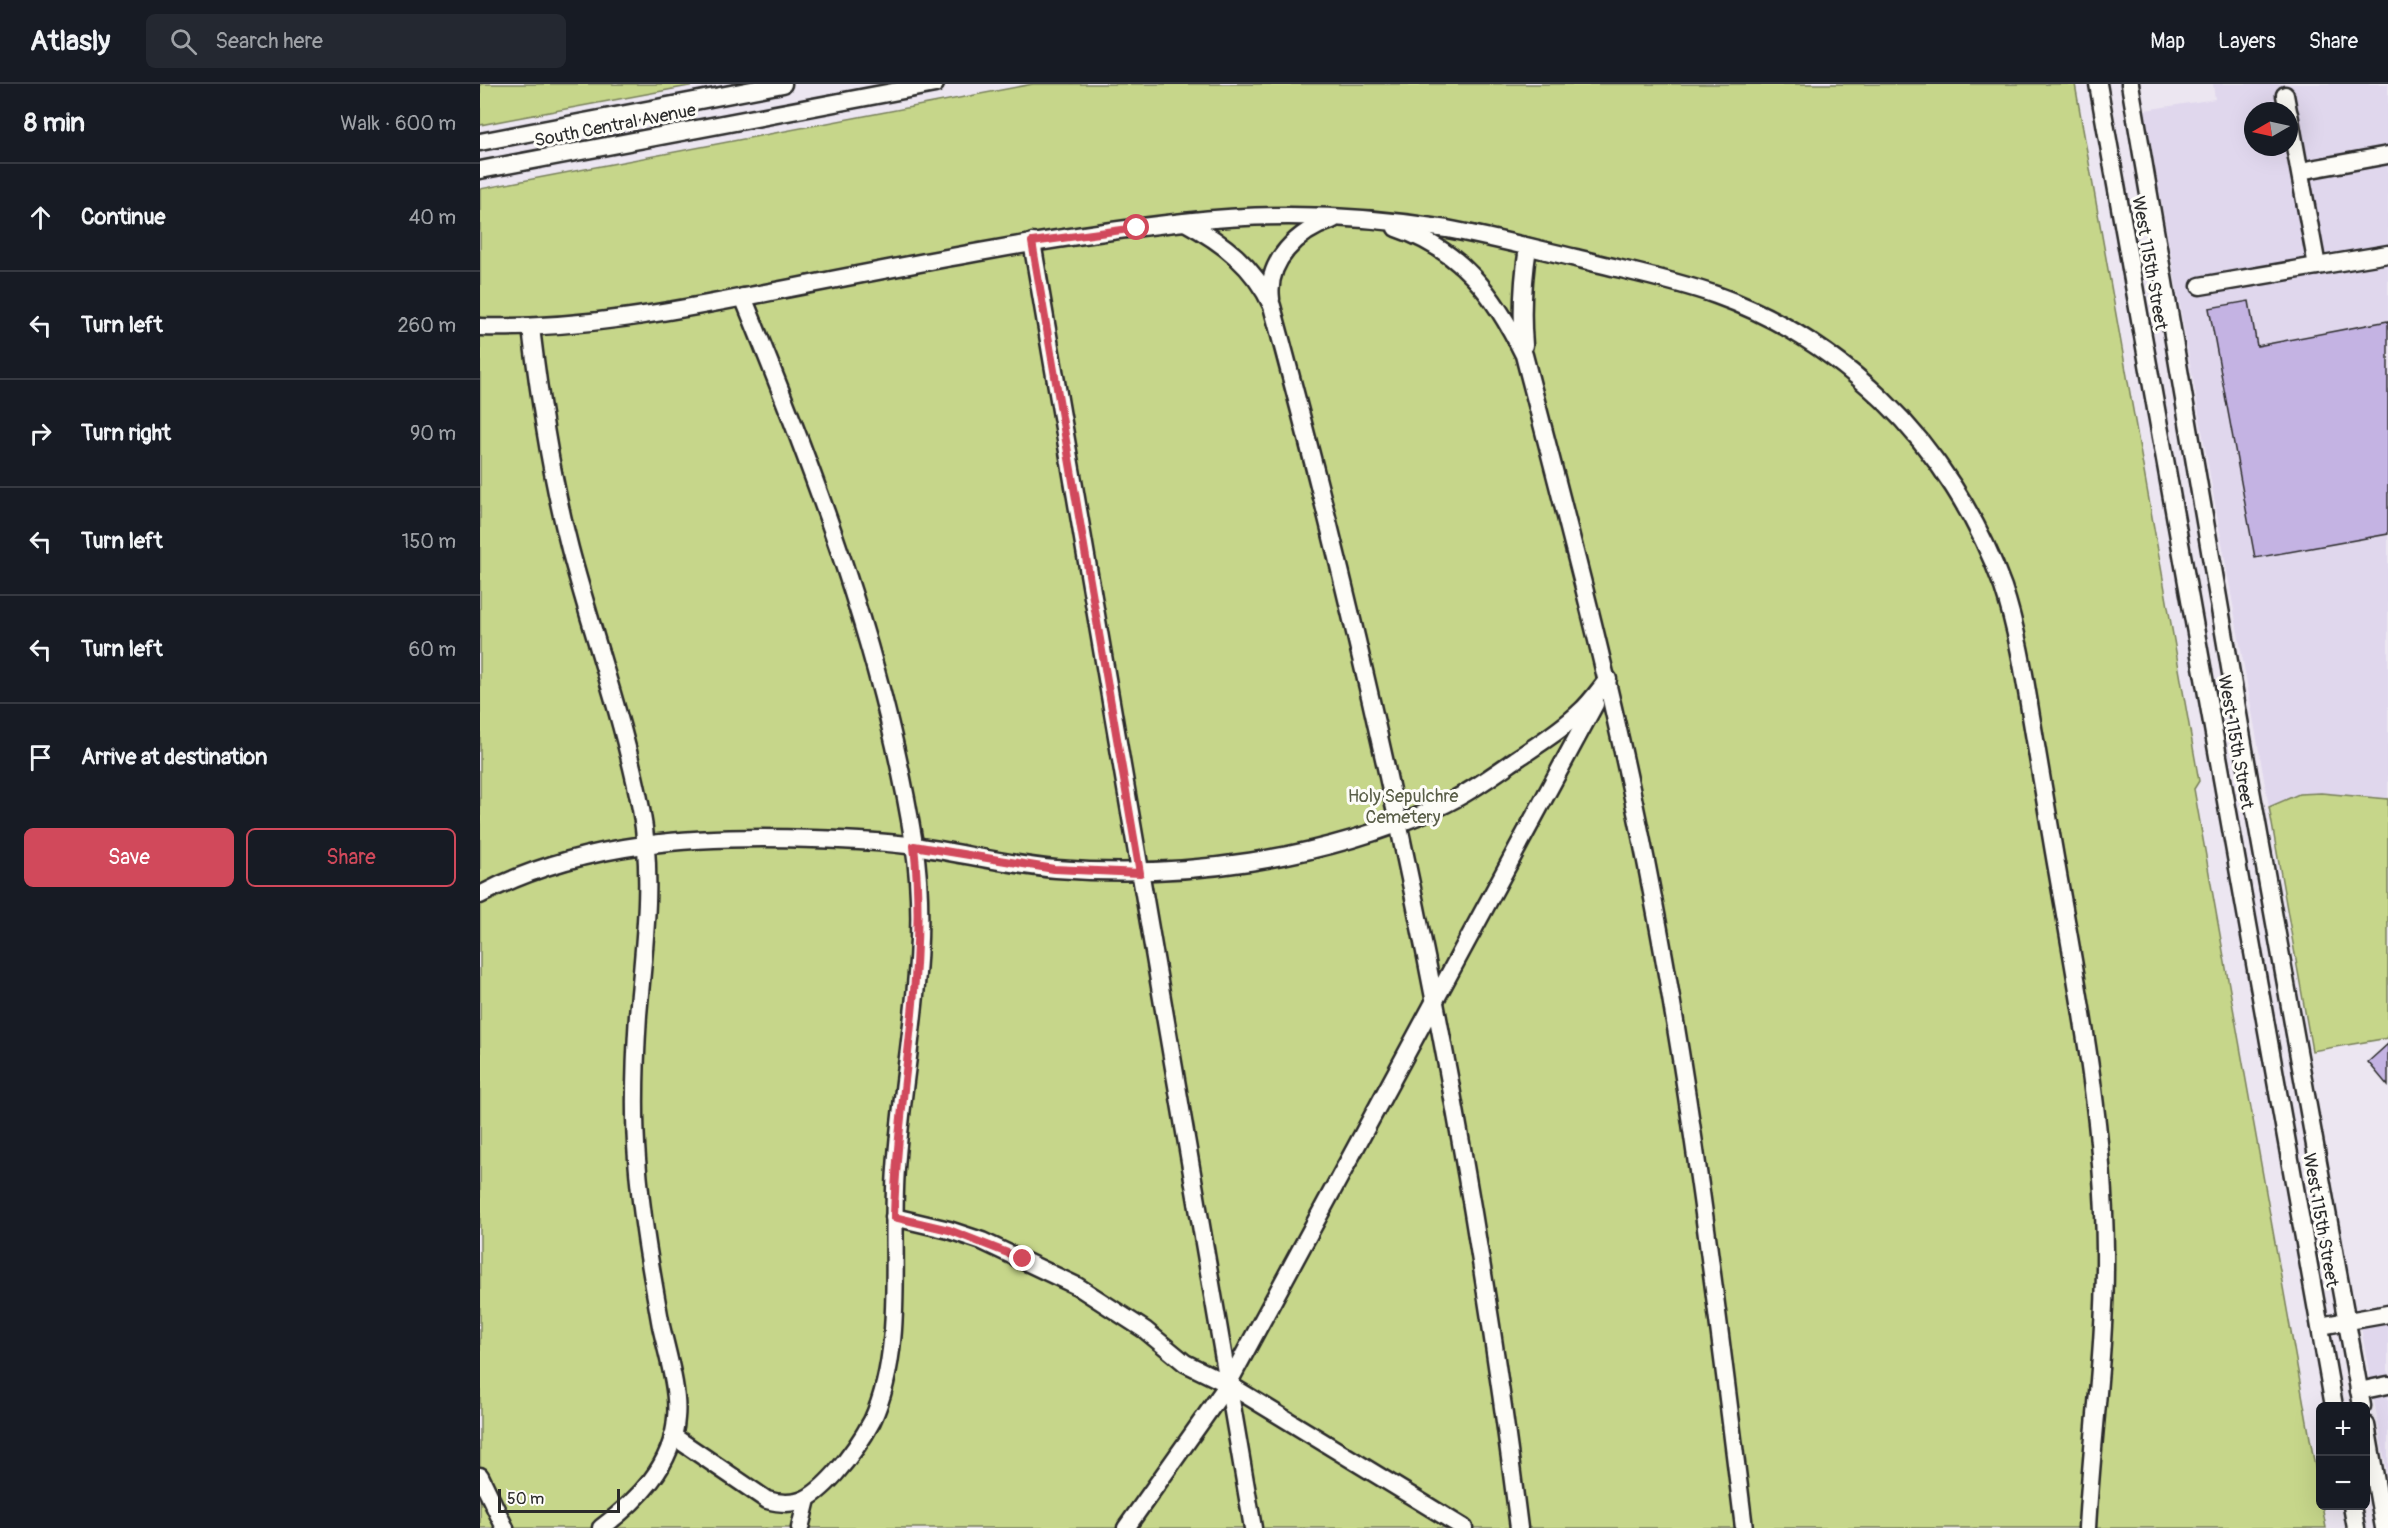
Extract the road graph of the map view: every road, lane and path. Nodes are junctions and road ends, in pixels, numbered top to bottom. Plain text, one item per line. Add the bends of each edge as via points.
1 (783, 84) edge
2 (935, 84) edge
3 (2098, 84) edge
4 (2130, 84) edge
5 (480, 142) edge
6 (2388, 155) edge
7 (2297, 156) edge
8 (480, 170) edge
9 (2300, 171) junction
10 (1339, 218) junction
11 (1367, 219) junction
12 (1185, 222) junction
13 (1032, 242) junction
14 (1528, 247) junction
15 (2388, 254) edge
16 (2317, 266) junction
17 (2200, 286) dead end
18 (743, 297) junction
19 (1272, 306) junction
20 (480, 327) edge
21 (531, 328) junction
22 (1524, 355) junction
23 (1608, 679) junction
24 (1398, 822) junction
25 (647, 844) junction
26 (914, 846) junction
27 (1140, 873) junction
28 (480, 895) edge
29 (1436, 1001) junction
30 (894, 1217) junction
31 (2388, 1314) edge
32 (2347, 1322) junction
33 (2320, 1326) junction
34 (1228, 1384) junction
35 (2388, 1385) edge
36 (2361, 1399) edge
37 (2333, 1402) edge
38 (673, 1436) junction
39 (2370, 1438) edge
40 (480, 1476) edge
41 (2382, 1478) edge
42 (807, 1499) junction
43 (2353, 1510) edge
44 (2385, 1521) edge
45 (505, 1528) edge
46 (600, 1528) edge
47 (800, 1528) edge
48 (1126, 1528) edge
49 (1253, 1528) edge
50 (1464, 1528) edge
51 (1519, 1528) edge
52 (1744, 1528) edge
53 (2087, 1528) edge
54 (2356, 1528) edge

1 - 5 street, South Central Avenue
2 - 8 street, South Central Avenue
3 - 33 street, West 115th Street
4 - 32 street, West 115th Street
6 - 9 street
7 - 9 street
9 - 16 street
10 - 11 street
10 - 12 street
10 - 19 street via 1296,239 1287,250 1269,287
11 - 14 street via 1448,230
11 - 22 street via 1407,232 1470,273 1498,306
12 - 13 street
12 - 19 street via 1215,240 1251,270
13 - 18 street
13 - 27 street
14 - 22 street via 1521,317
14 - 53 street via 1712,294 1769,317 1799,335 1883,399 1906,425 1972,517 2001,582 2019,650 2097,1124 2104,1212 2104,1305
15 - 16 street
16 - 17 street
18 - 21 street via 657,314
18 - 26 street via 813,476 862,625 896,752
19 - 24 street via 1368,682
20 - 21 street
21 - 25 street via 556,488 621,723
22 - 23 street
23 - 24 street via 1580,712 1543,741 1468,792
23 - 29 street
23 - 52 street via 1653,896 1686,1084
24 - 27 street via 1365,835 1277,856
24 - 29 street
25 - 26 street via 746,837
25 - 28 street via 570,860
25 - 38 street via 647,909 636,1048 637,1156 642,1220 675,1395 677,1416
26 - 27 street via 1054,869
26 - 30 street via 918,959 898,1137
27 - 34 street
29 - 34 street
29 - 51 street via 1478,1242
30 - 34 street via 982,1241 1051,1273 1136,1324 1185,1364
30 - 42 street via 892,1329 880,1399 872,1420 844,1464
31 - 32 street
32 - 33 street
32 - 36 street, West 115th Street
33 - 37 street, West 115th Street
34 - 48 street
34 - 49 street
34 - 50 street
35 - 36 street
38 - 42 street via 767,1500 782,1504
38 - 46 street via 647,1488
39 - 41 street
40 - 45 street
41 - 44 street
42 - 47 street
43 - 54 street

